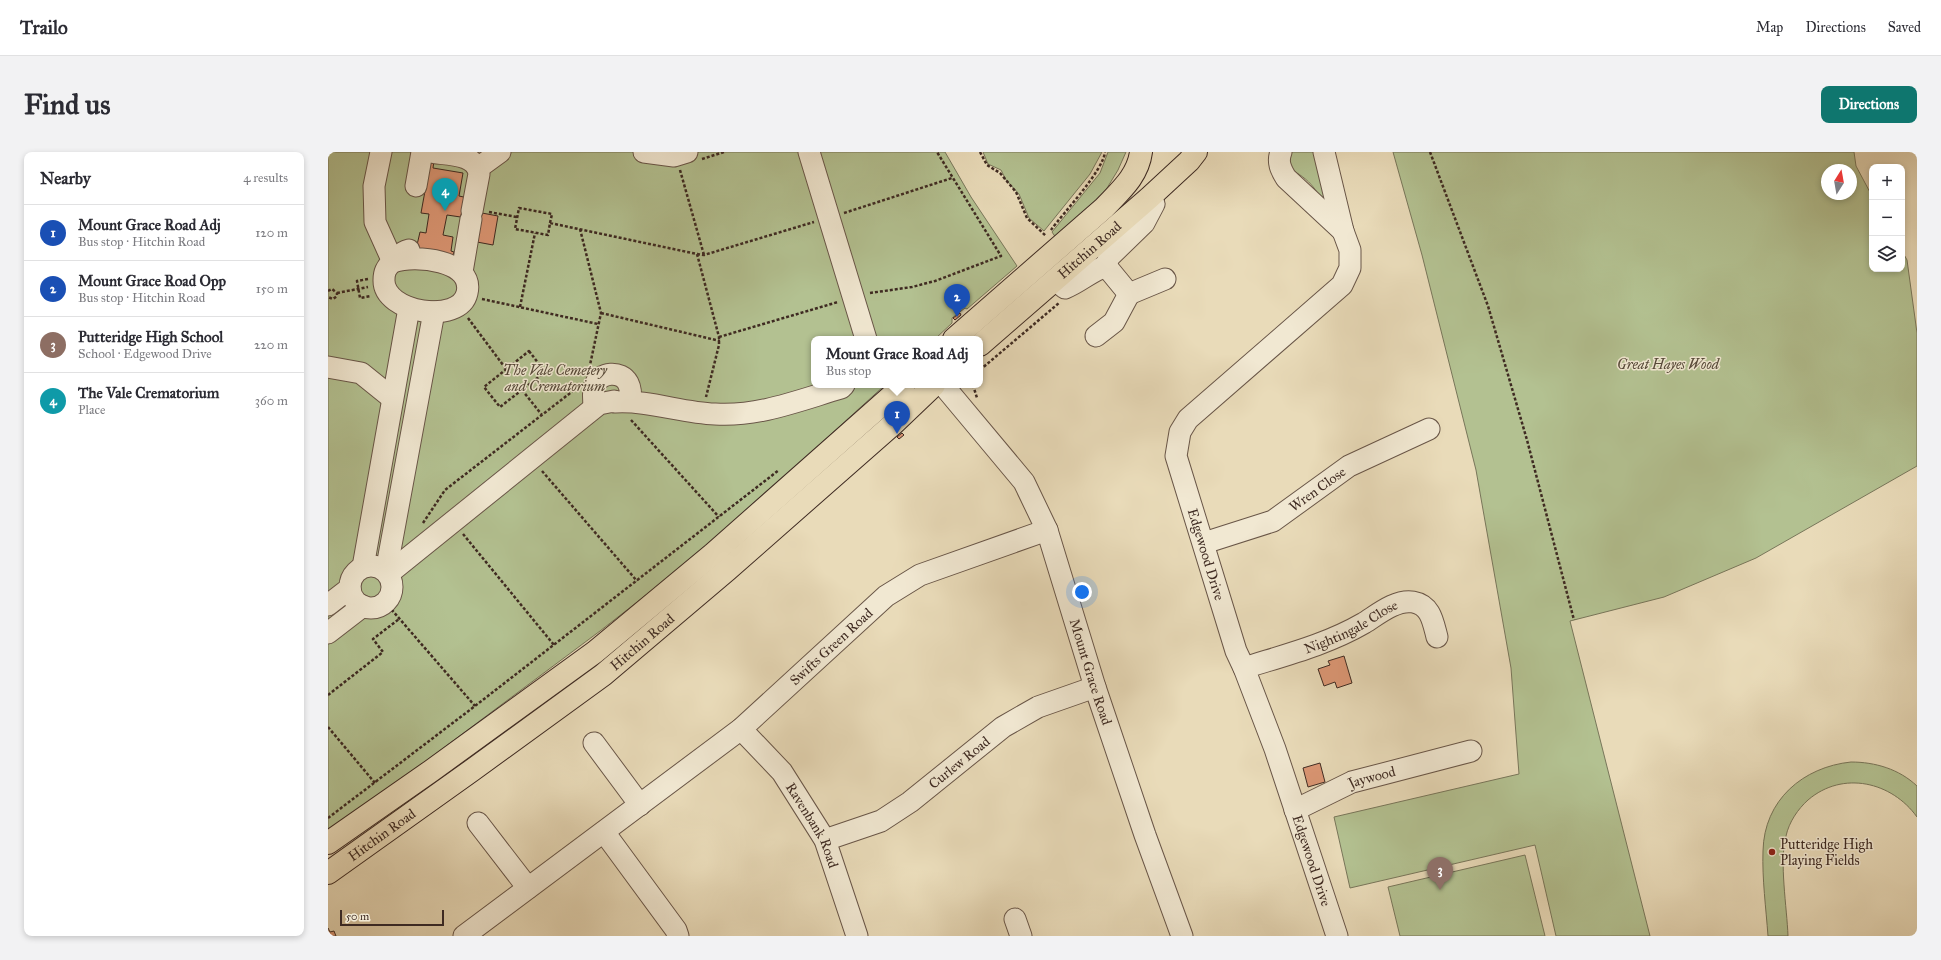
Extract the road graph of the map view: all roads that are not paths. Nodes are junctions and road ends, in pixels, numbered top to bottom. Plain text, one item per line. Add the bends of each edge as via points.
1 (381, 152) edge
2 (422, 152) edge
3 (430, 152) edge
4 (500, 152) edge
5 (644, 152) edge
6 (809, 152) edge
7 (1141, 152) edge
8 (1196, 152) edge
9 (1281, 152) edge
10 (1324, 152) edge
11 (681, 154) edge
12 (478, 168) junction
13 (416, 186) dead end
14 (1149, 198) junction
15 (1343, 232) junction
16 (401, 256) junction
17 (457, 265) junction
18 (1106, 266) junction
19 (1165, 279) dead end
20 (1055, 280) junction
21 (1129, 294) junction
22 (409, 308) junction
23 (434, 312) junction
24 (865, 336) edge
25 (957, 336) edge
26 (1096, 336) dead end
27 (983, 342) edge
28 (328, 367) edge
29 (841, 388) edge
30 (901, 388) edge
31 (931, 388) edge
32 (946, 388) edge
33 (392, 398) junction
34 (1429, 429) dead end
35 (1047, 530) junction
36 (1204, 543) junction
37 (363, 567) junction
38 (387, 573) junction
39 (350, 588) junction
40 (328, 605) edge
41 (363, 606) junction
42 (328, 633) edge
43 (1437, 637) dead end
44 (1244, 668) junction
45 (1095, 687) junction
46 (741, 729) junction
47 (594, 743) dead end
48 (1460, 759) dead end
49 (640, 805) junction
50 (1295, 810) junction
51 (478, 823) dead end
52 (604, 832) junction
53 (825, 840) junction
54 (328, 843) edge
55 (328, 873) edge
56 (528, 888) junction
57 (464, 936) edge
58 (678, 936) edge
59 (857, 936) edge
60 (1182, 936) edge
61 (1337, 936) edge

1 - 16 street via 374,186 375,222
2 - 13 street
3 - 12 street via 468,159 475,162
4 - 12 street
5 - 11 street
6 - 24 street
7 - 25 main road, Hitchin Road via 1135,173 1104,208
8 - 14 main road, Hitchin Road via 1189,162
9 - 15 street, Edgewood Drive via 1280,169 1286,178
10 - 15 street, Edgewood Drive
12 - 17 street via 472,212
14 - 18 street via 1154,204 1144,222 1110,257
14 - 20 main road, Hitchin Road
15 - 36 street, Edgewood Drive via 1350,250 1350,268 1342,285 1188,419 1180,432 1176,456
16 - 17 street via 403,260 427,259
16 - 22 street via 386,267 384,285 386,293 392,299
17 - 23 street via 468,284 464,302 458,307
18 - 20 street via 1065,288
18 - 21 street
19 - 21 street
20 - 27 main road, Hitchin Road
21 - 26 street via 1114,322
22 - 23 street
22 - 33 street
23 - 38 street
28 - 33 street via 361,373
29 - 38 street via 762,411 717,415 614,400 594,407
30 - 54 main road, Hitchin Road via 713,554 595,652
31 - 55 main road, Hitchin Road via 727,570 603,675
32 - 35 street, Mount Grace Road via 1024,482
33 - 37 street
34 - 36 street, Wren Close via 1349,466 1273,521
35 - 45 street, Mount Grace Road
35 - 46 street, Swifts Green Road via 920,575 886,596
36 - 44 street, Edgewood Drive via 1236,651
37 - 38 street via 375,566
37 - 39 street via 353,576
38 - 41 street via 391,580 391,592 385,602 375,607
39 - 40 street
39 - 41 street via 355,600
41 - 42 street
43 - 44 street, Nightingale Close via 1431,615 1426,608 1418,603 1404,602 1318,645
44 - 50 street, Edgewood Drive
45 - 53 street, Curlew Road via 1038,706 1003,727 910,802 881,821
45 - 60 street, Mount Grace Road
46 - 49 street, Swifts Green Road
46 - 53 street, Ravenbank Road via 782,772
47 - 49 street
48 - 50 street, Jaywood via 1352,782
49 - 52 street, Swifts Green Road
50 - 61 street, Edgewood Drive
51 - 56 street
52 - 56 street, Swifts Green Road
52 - 58 street
53 - 59 street, Ravenbank Road
56 - 57 street, Swifts Green Road

